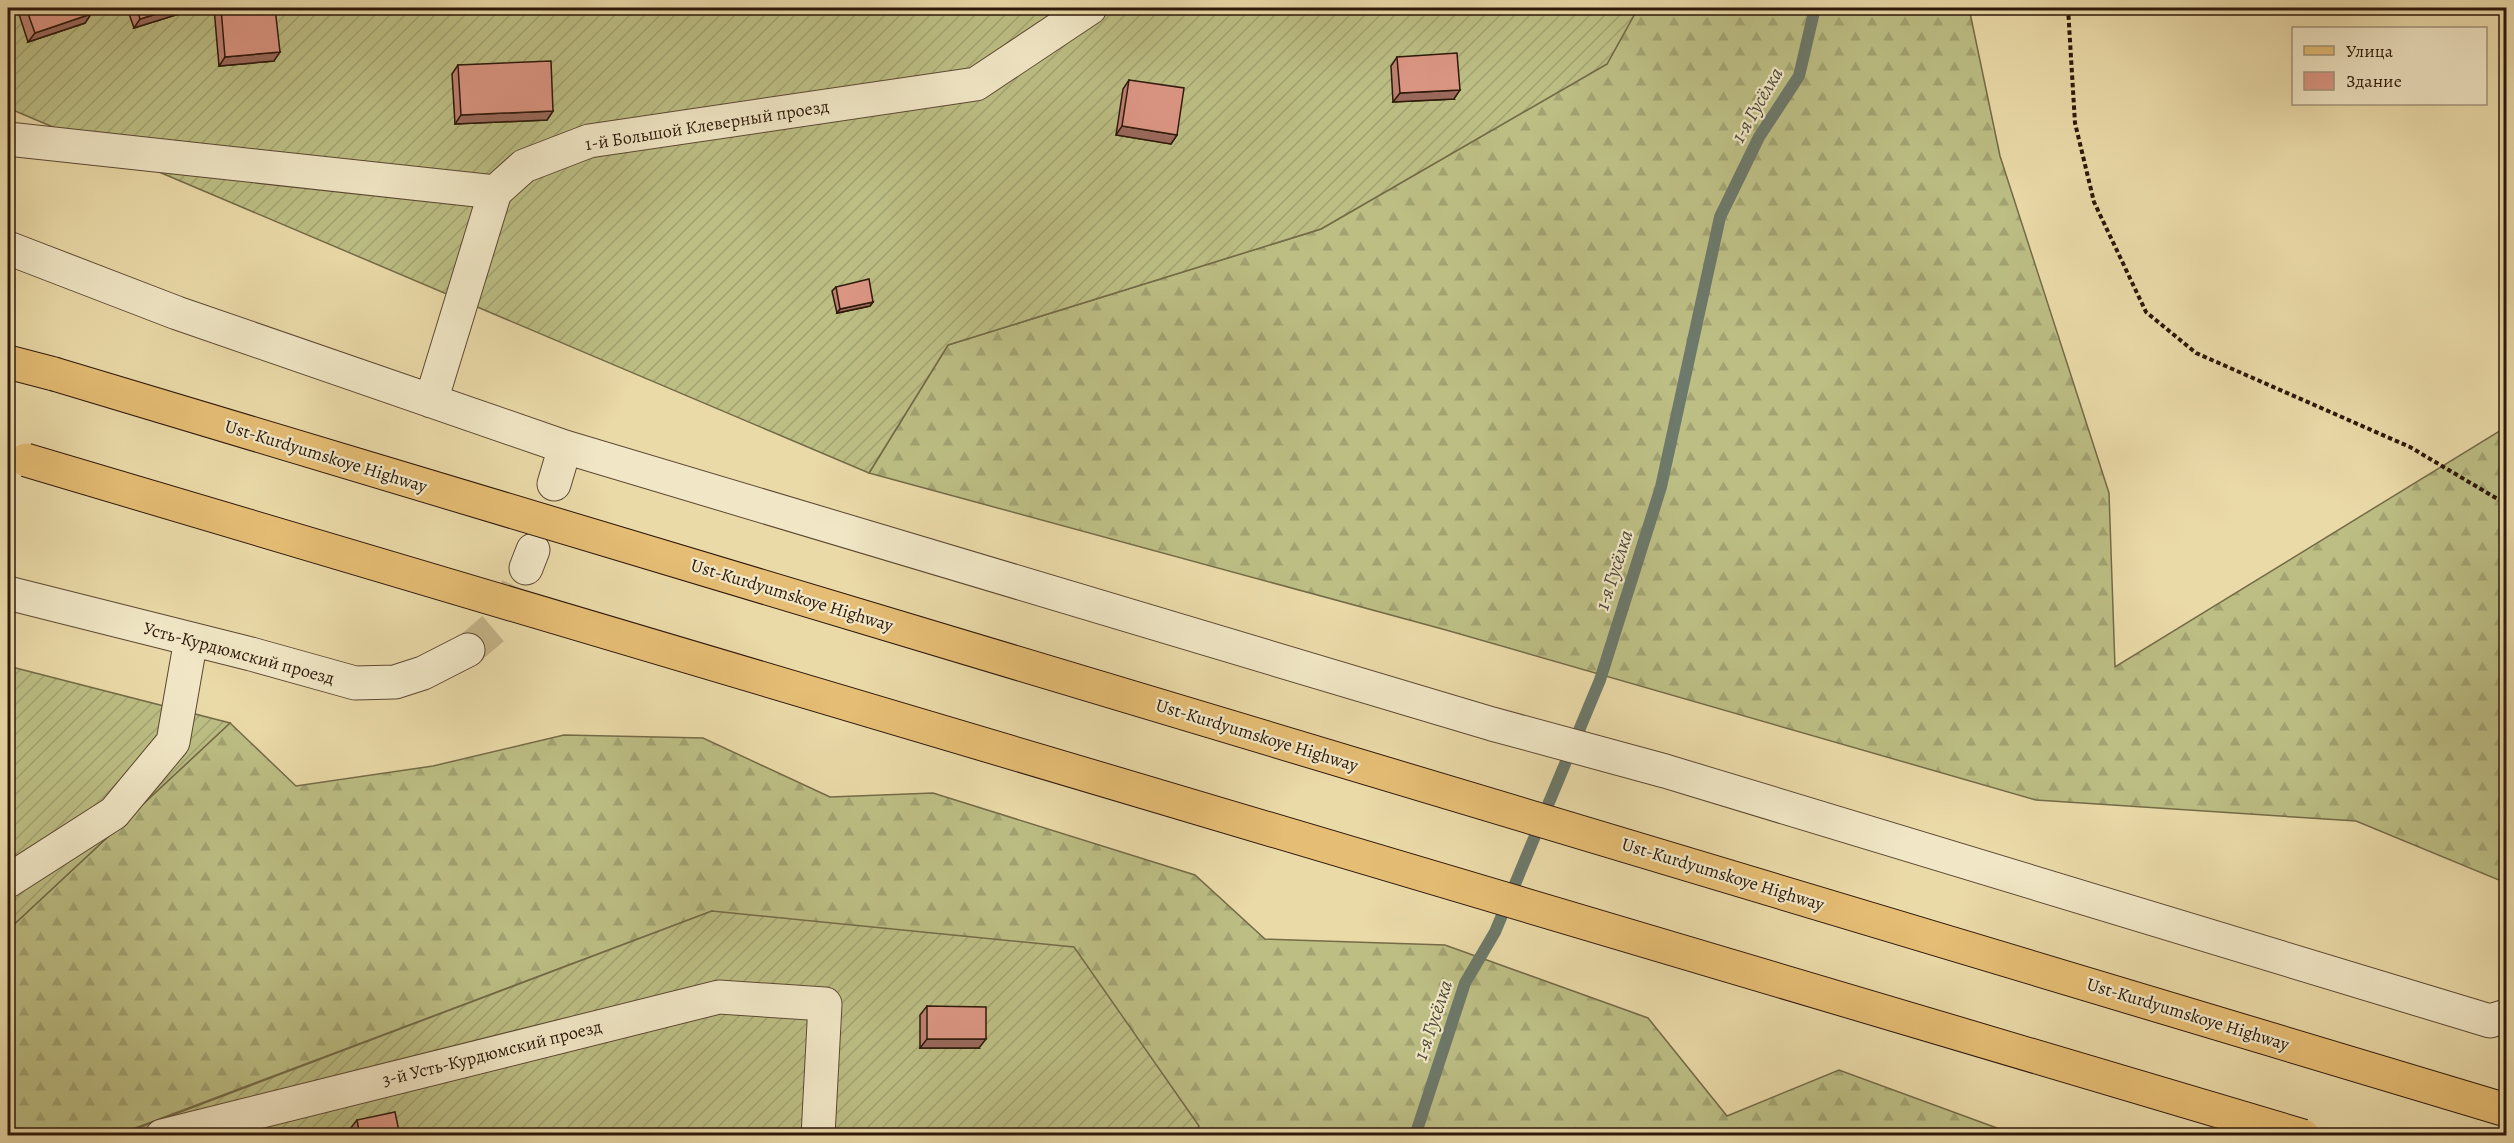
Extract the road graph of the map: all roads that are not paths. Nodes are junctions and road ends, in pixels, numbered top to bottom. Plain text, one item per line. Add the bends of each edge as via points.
1 (1089, 8) edge
2 (8, 139) edge
3 (495, 192) junction
4 (8, 248) edge
5 (8, 362) edge
6 (431, 401) junction
7 (565, 447) junction
8 (16, 457) edge
9 (554, 484) dead end
10 (8, 593) edge
11 (192, 639) junction
12 (468, 650) tunnel mouth
13 (8, 881) edge
14 (2501, 1021) edge
15 (2506, 1110) edge
16 (162, 1136) edge
17 (818, 1136) edge
18 (2303, 1136) edge

1 - 3 street, 1-й Большой Клеверный проезд via 976,84 589,141 524,166
2 - 3 street
3 - 6 street
4 - 6 street via 177,314
5 - 15 main road, Ust-Kurdyumskoye Highway, bridge
6 - 7 street
7 - 9 street
7 - 14 street
8 - 18 main road, bridge
10 - 11 street, Усть-Курдюмский проезд
11 - 12 street, Усть-Курдюмский проезд via 355,683 395,682
11 - 13 street via 173,742 114,813
16 - 17 street, 3-й Усть-Курдюмский проезд via 719,997 825,1004

